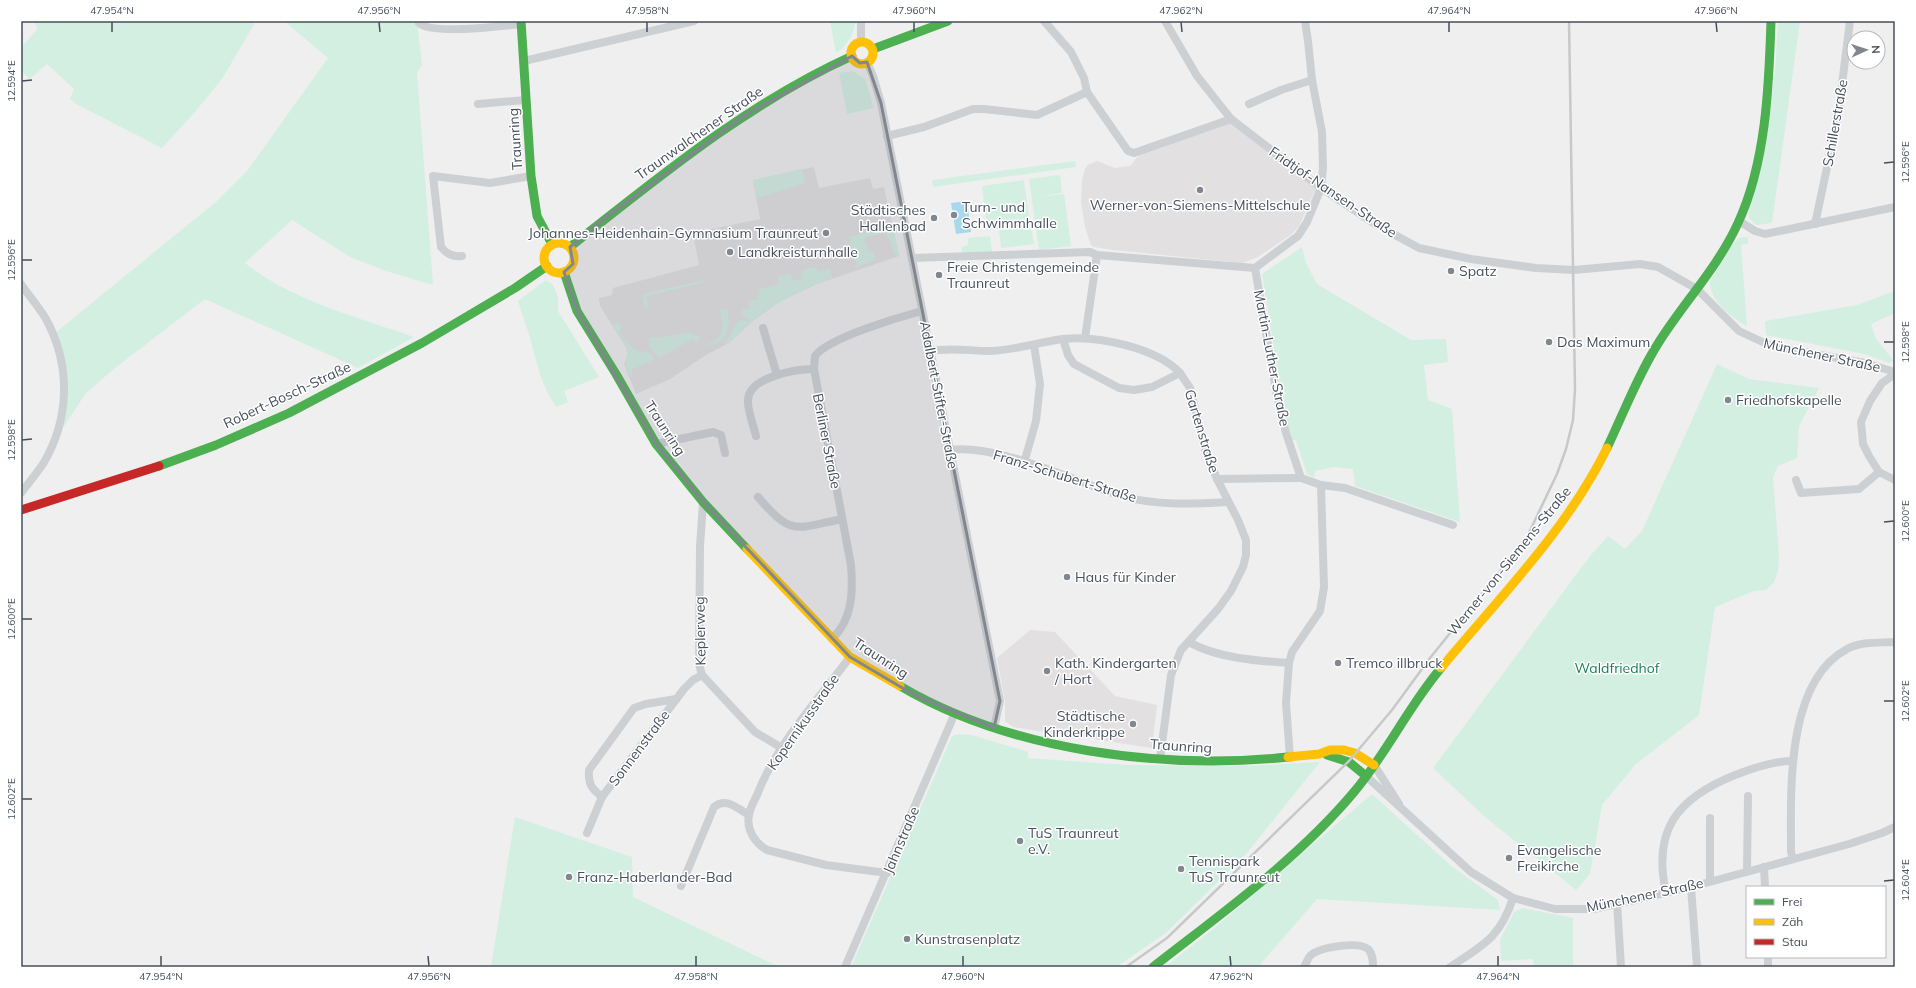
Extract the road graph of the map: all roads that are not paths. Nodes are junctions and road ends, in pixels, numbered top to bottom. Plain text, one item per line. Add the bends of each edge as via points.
1 (694, 21) edge
2 (861, 21) edge
3 (948, 21) edge
4 (1044, 21) edge
5 (1165, 21) edge
6 (1304, 21) edge
7 (1771, 21) edge
8 (1850, 21) edge
9 (419, 23) dead end
10 (521, 23) edge
11 (668, 24) edge
12 (861, 42) junction
13 (873, 49) junction
14 (852, 56) junction
15 (524, 61) junction
16 (867, 62) junction
17 (1312, 80) junction
18 (1087, 92) junction
19 (526, 100) junction
20 (478, 104) dead end
21 (1249, 104) dead end
22 (1231, 119) junction
23 (887, 136) junction
24 (531, 176) junction
25 (1321, 188) junction
26 (1895, 207) edge
27 (1739, 221) junction
28 (1815, 224) junction
29 (552, 244) junction
30 (570, 247) junction
31 (1097, 255) junction
32 (462, 256) dead end
33 (912, 258) junction
34 (547, 266) junction
35 (1255, 268) junction
36 (564, 272) junction
37 (21, 284) edge
38 (1697, 288) junction
39 (922, 311) junction
40 (763, 328) dead end
41 (1085, 338) junction
42 (1063, 339) junction
43 (1034, 345) junction
44 (930, 351) junction
45 (814, 369) junction
46 (1180, 373) junction
47 (1895, 373) edge
48 (777, 375) junction
49 (756, 436) dead end
50 (656, 444) junction
51 (950, 450) junction
52 (725, 453) dead end
53 (1024, 463) junction
54 (1880, 472) junction
55 (1301, 478) junction
56 (1217, 479) junction
57 (1796, 480) dead end
58 (1895, 480) edge
59 (1321, 485) junction
60 (21, 493) edge
61 (758, 497) dead end
62 (703, 502) junction
63 (1228, 502) junction
64 (21, 510) edge
65 (842, 519) junction
66 (1453, 525) dead end
67 (832, 639) junction
68 (1189, 642) junction
69 (1895, 642) edge
70 (850, 657) junction
71 (1289, 663) junction
72 (702, 675) junction
73 (676, 699) junction
74 (955, 713) junction
75 (994, 728) junction
76 (782, 748) junction
77 (1319, 754) junction
78 (1290, 758) junction
79 (1160, 759) junction
80 (1792, 761) junction
81 (1374, 765) junction
82 (1366, 776) junction
83 (602, 796) junction
84 (1748, 796) dead end
85 (1399, 804) junction
86 (749, 815) junction
87 (1710, 818) dead end
88 (1895, 827) edge
89 (587, 833) dead end
90 (1793, 859) junction
91 (1764, 867) junction
92 (1748, 871) junction
93 (887, 873) junction
94 (1710, 881) junction
95 (681, 886) dead end
96 (1691, 886) junction
97 (1765, 886) edge
98 (1666, 893) junction
99 (1513, 898) junction
100 (1617, 903) junction
101 (845, 967) edge
102 (1153, 967) edge
103 (1304, 967) edge
104 (1373, 967) edge
105 (1450, 967) edge
106 (1621, 967) edge
107 (1697, 967) edge

1 - 11 street
2 - 12 street
3 - 13 street
4 - 18 street via 1071,52 1084,78
5 - 22 street, Fridtjof-Nansen-Straße via 1197,76
6 - 17 street
7 - 27 street, Werner-von-Siemens-Straße via 1765,105 1756,160
8 - 28 street, Schillerstraße via 1838,116
9 - 10 street via 438,30
10 - 15 street, Traunring
11 - 15 street
12 - 13 street
12 - 14 street via 853,47
13 - 16 street via 872,58
14 - 16 street via 860,63
14 - 30 street, Traunwalchener Straße via 824,69 743,116
15 - 19 street, Traunring
16 - 23 street, Adalbert-Stifter-Straße via 876,87
17 - 21 street
17 - 25 street via 1322,132
18 - 22 street via 1123,146 1134,153
18 - 23 street via 1037,115 974,109 924,128
19 - 20 street, Traunring
19 - 24 street, Traunring
22 - 25 street, Fridtjof-Nansen-Straße
23 - 33 street, Adalbert-Stifter-Straße
24 - 29 street, Traunring via 537,216
24 - 32 street via 490,183 433,176 441,246 447,253
25 - 35 street via 1307,222 1298,236
25 - 38 street, Fridtjof-Nansen-Straße via 1375,224 1419,248 1471,259 1536,268 1574,270 1640,264 1658,267
26 - 28 street
27 - 28 street via 1765,234
27 - 38 street, Werner-von-Siemens-Straße via 1724,250
29 - 30 street via 563,243
29 - 34 street via 545,254
30 - 36 street via 574,261 570,269
31 - 33 street via 1090,252
31 - 35 street
31 - 41 street
33 - 39 street, Adalbert-Stifter-Straße
34 - 36 street via 554,272
34 - 64 street, Robert-Bosch-Straße via 422,343 288,413 216,445 149,470
35 - 55 street, Martin-Luther-Straße via 1276,391
36 - 50 street, Traunring via 577,311
37 - 60 street via 46,319 56,343 63,364 65,390 62,417 54,440 43,464
38 - 47 street, Münchener Straße via 1739,331 1758,341 1771,346 1865,363
38 - 81 street, Werner-von-Siemens-Straße via 1666,329 1650,357 1602,458 1584,488 1549,538 1418,696
39 - 44 street, Adalbert-Stifter-Straße
39 - 45 street, Berliner Straße via 826,345 815,356
40 - 48 street
41 - 42 street, Gartenstraße
41 - 46 street, Gartenstraße via 1123,345 1153,355 1165,360
42 - 43 street, Gartenstraße
42 - 46 street, Gartenstraße via 1074,364 1119,388 1152,388
43 - 44 street, Gartenstraße via 992,351
43 - 53 street via 1040,384 1036,421
44 - 51 street, Adalbert-Stifter-Straße
45 - 48 street via 801,369
45 - 65 street, Berliner Straße
46 - 56 street, Gartenstraße via 1190,388 1205,449
47 - 54 street via 1882,383 1870,401 1861,422 1863,444
48 - 49 street via 750,393 748,400
50 - 52 street via 713,432 720,435
50 - 62 street, Traunring
51 - 53 street, Franz-Schubert-Straße via 994,453
51 - 75 street, Adalbert-Stifter-Straße via 1000,701
53 - 63 street, Franz-Schubert-Straße via 1124,496 1178,504
54 - 57 street via 1859,489 1801,493
54 - 58 street
55 - 56 street, Gartenstraße
55 - 59 street
56 - 63 street
59 - 66 street via 1345,488
59 - 71 street via 1324,587 1320,611 1292,652
61 - 65 street via 776,517 789,526 802,527
62 - 67 street, Traunring
62 - 72 street, Keplerweg via 699,656
63 - 68 street via 1246,540 1243,567 1231,591
65 - 67 street, Berliner Straße via 851,565 852,594 844,624
67 - 70 street, Traunring
68 - 71 street via 1201,649 1256,661
68 - 79 street via 1182,650 1171,675
69 - 80 street via 1861,644 1848,648 1825,666 1807,699 1797,730
70 - 74 street, Traunring via 916,696
70 - 76 street, Kopernikusstraße
71 - 78 street via 1286,703
72 - 73 street, Sonnenstraße via 693,680
72 - 76 street, Keplerweg via 756,732
73 - 83 street, Sonnenstraße
73 - 83 street, Sonnenstraße via 634,708 589,770 588,780 592,788
74 - 75 street, Traunring
74 - 93 street, Jahnstraße
75 - 79 street, Traunring via 1016,736 1062,746
76 - 86 street, Kopernikusstraße via 762,780
77 - 78 street, Traunring
77 - 81 street, Traunring via 1330,750 1344,750 1355,753
77 - 82 street, Traunring via 1343,758 1354,764
78 - 79 street, Traunring via 1201,762
80 - 90 street
80 - 98 street via 1766,765 1727,778 1706,788 1678,811 1664,842 1662,862
81 - 82 street, Werner-von-Siemens-Straße
81 - 85 street, Münchener Straße
82 - 85 street, Münchener Straße
82 - 102 street, Werner-von-Siemens-Straße via 1306,843 1230,908
83 - 89 street, Sonnenstraße
84 - 92 street
85 - 99 street, Münchener Straße via 1471,872
86 - 93 street, Kopernikusstraße via 754,840 767,850 826,865
86 - 95 street via 724,802 714,807
87 - 94 street
88 - 90 street, Münchener Straße via 1849,844
90 - 91 street, Münchener Straße
91 - 92 street, Münchener Straße
91 - 97 street
92 - 94 street, Münchener Straße
93 - 101 street, Jahnstraße
94 - 96 street, Münchener Straße
96 - 98 street, Münchener Straße
96 - 107 street
98 - 100 street, Münchener Straße
99 - 100 street, Münchener Straße via 1560,909 1594,909
99 - 105 street via 1508,914 1497,933 1488,942
100 - 106 street
103 - 104 street via 1310,956 1325,948 1360,946 1368,949 1372,955

